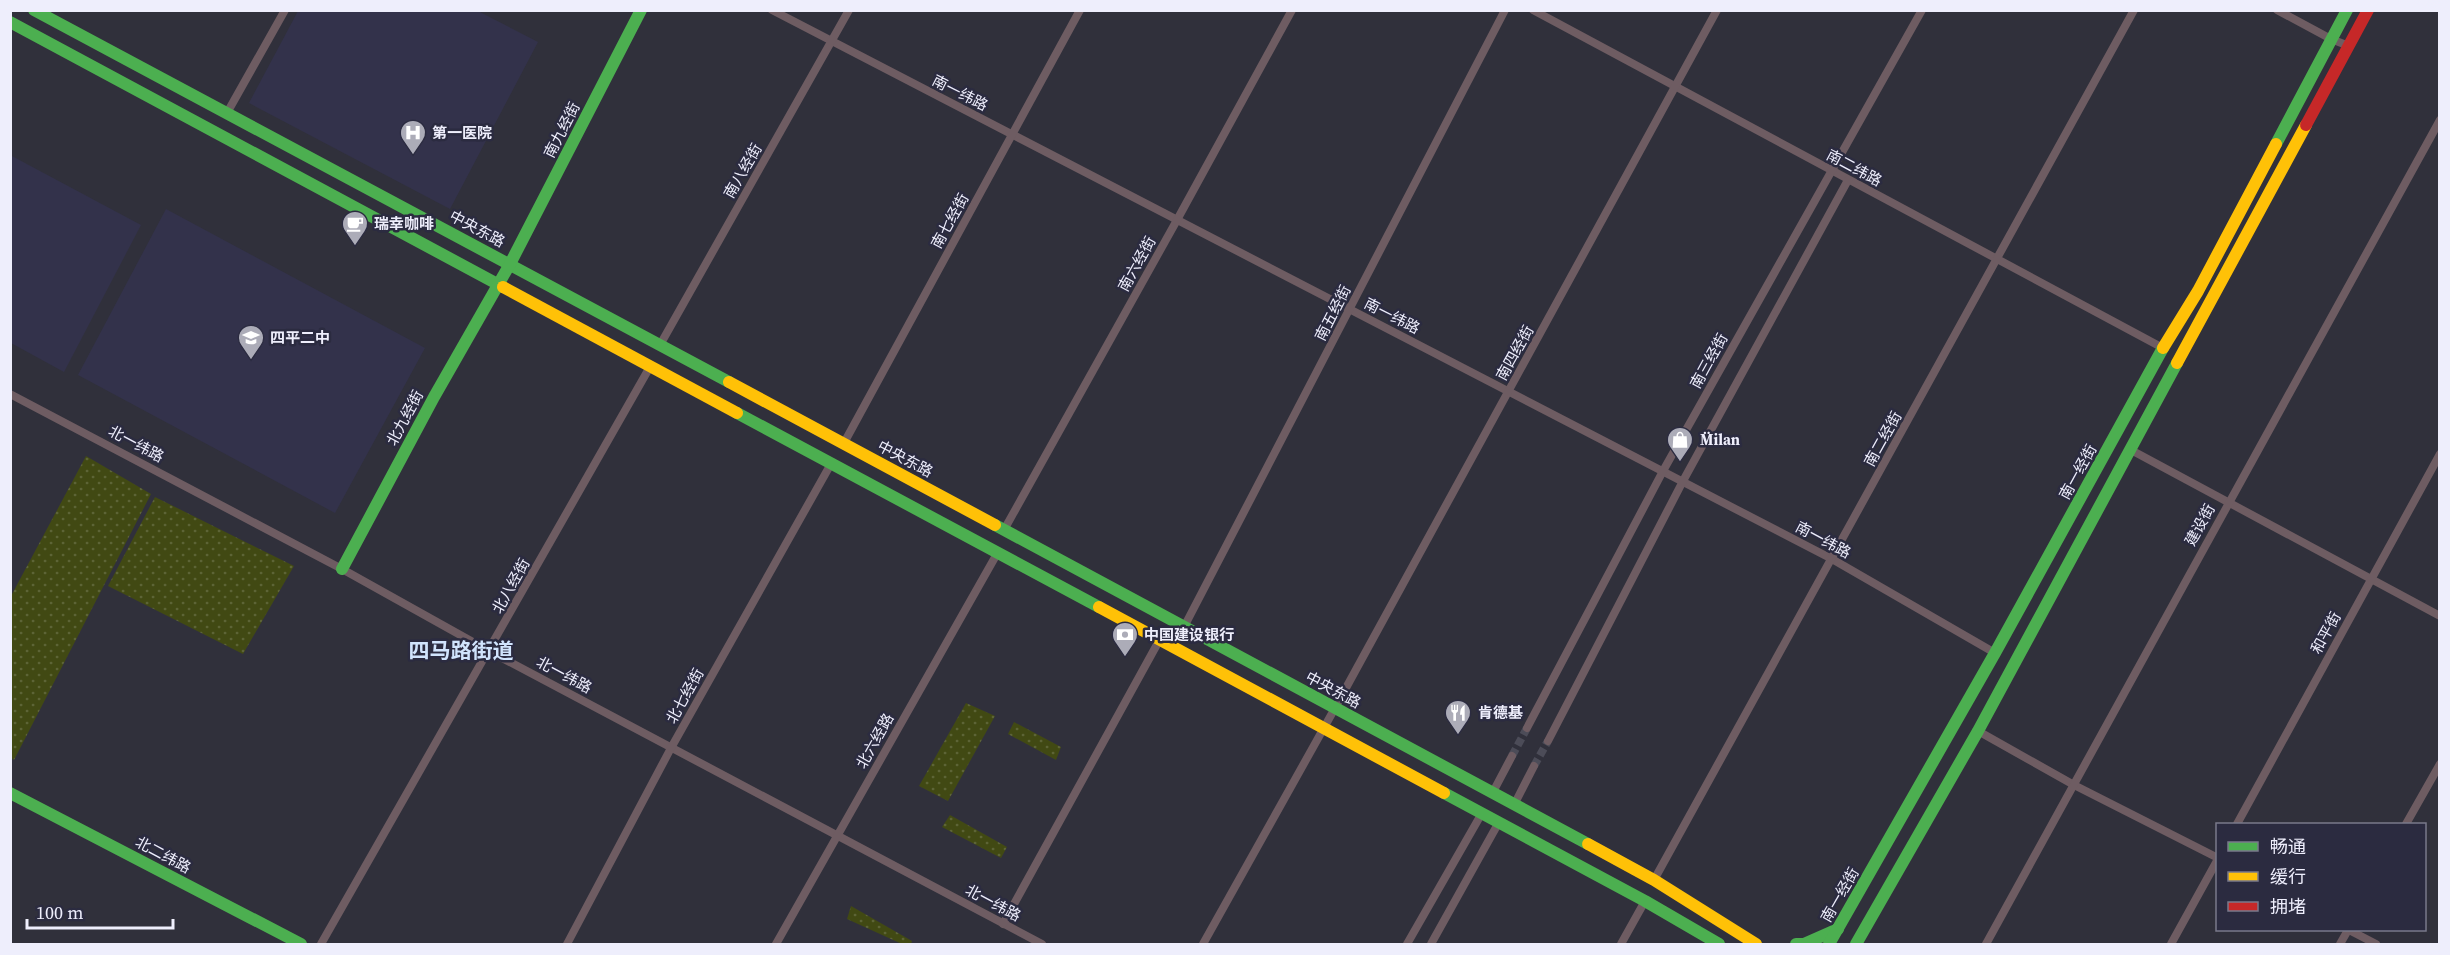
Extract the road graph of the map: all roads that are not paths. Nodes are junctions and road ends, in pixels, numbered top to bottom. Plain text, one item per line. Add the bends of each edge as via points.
1 (34, 10) edge
2 (285, 10) edge
3 (641, 10) edge
4 (772, 10) edge
5 (849, 10) edge
6 (1080, 10) edge
7 (1292, 10) edge
8 (1505, 10) edge
9 (1533, 10) edge
10 (1718, 10) edge
11 (1922, 10) edge
12 (2134, 10) edge
13 (2277, 10) edge
14 (2347, 10) edge
15 (2368, 10) edge
16 (10, 22) edge
17 (2331, 39) junction
18 (832, 42) junction
19 (2349, 46) junction
20 (1676, 87) junction
21 (227, 113) junction
22 (2439, 120) edge
23 (1012, 135) junction
24 (1830, 171) junction
25 (1848, 180) junction
26 (1177, 220) junction
27 (1998, 260) junction
28 (510, 264) junction
29 (498, 283) junction
30 (1350, 310) junction
31 (660, 345) junction
32 (2163, 348) junction
33 (651, 365) junction
34 (1509, 392) junction
35 (10, 394) edge
36 (844, 443) junction
37 (2131, 450) junction
38 (2439, 454) edge
39 (832, 462) junction
40 (1663, 471) junction
41 (1683, 481) junction
42 (2229, 502) junction
43 (1004, 530) junction
44 (998, 552) junction
45 (1832, 559) junction
46 (342, 568) junction
47 (2371, 579) junction
48 (2439, 616) edge
49 (1184, 627) junction
50 (1160, 639) junction
51 (489, 651) junction
52 (1995, 653) junction
53 (1335, 708) junction
54 (1324, 728) junction
55 (1527, 728) tunnel mouth
56 (1978, 731) junction
57 (1548, 741) tunnel mouth
58 (671, 748) junction
59 (1512, 756) tunnel mouth
60 (2439, 764) edge
61 (1534, 766) tunnel mouth
62 (2074, 785) junction
63 (1493, 792) junction
64 (10, 793) edge
65 (1514, 805) junction
66 (1482, 813) junction
67 (1498, 822) junction
68 (2238, 823) edge
69 (2407, 823) edge
70 (837, 836) junction
71 (2216, 858) edge
72 (2216, 861) edge
73 (1654, 880) junction
74 (1645, 901) junction
75 (1003, 924) junction
76 (1838, 928) junction
77 (1864, 930) junction
78 (2347, 931) edge
79 (2350, 931) edge
80 (301, 945) edge
81 (321, 945) edge
82 (567, 945) edge
83 (776, 945) edge
84 (1042, 945) edge
85 (1203, 945) edge
86 (1407, 945) edge
87 (1431, 945) edge
88 (1621, 945) edge
89 (1719, 945) edge
90 (1756, 945) edge
91 (1796, 945) edge
92 (1829, 945) edge
93 (1856, 945) edge
94 (1862, 945) edge
95 (1986, 945) edge
96 (2171, 945) edge
97 (2340, 945) edge
98 (2376, 945) edge

1 - 21 main road, 中央东路
2 - 21 street
3 - 28 main road, 南九经街
4 - 18 street, 南一纬路
5 - 18 street, 南八经街
6 - 23 street, 南七经街
7 - 26 street, 南六经街
8 - 30 street, 南五经街
9 - 20 street, 南二纬路
10 - 20 street, 南四经街
11 - 24 street, 南三经街
12 - 27 street, 南二经街
13 - 17 street
14 - 17 main road, 南一经街
15 - 19 main road
16 - 29 main road
17 - 19 street
17 - 32 main road, 南一经街 via 2198,291
18 - 23 street, 南一纬路
18 - 31 street, 南八经街
19 - 37 main road
20 - 24 street, 南二纬路
20 - 34 street, 南四经街
21 - 28 main road, 中央东路
22 - 42 street, 建设街
23 - 26 street, 南一纬路
23 - 36 street, 南七经街
24 - 25 street, 南二纬路
24 - 40 street, 南三经街
25 - 27 street, 南二纬路
25 - 41 street
26 - 30 street, 南一纬路
26 - 43 street, 南六经街
27 - 32 street, 南二纬路
27 - 45 street, 南二经街
28 - 29 main road, 南九经街
28 - 31 main road, 中央东路
29 - 33 main road
29 - 46 main road, 北九经街
30 - 34 street, 南一纬路
30 - 49 street, 南五经街
31 - 36 main road, 中央东路
32 - 52 main road, 南一经街
33 - 39 main road
33 - 51 street, 北八经街
34 - 40 street, 南一纬路
34 - 53 street, 南四经街
35 - 46 street, 北一纬路
36 - 43 main road, 中央东路
37 - 42 street
37 - 56 main road
38 - 47 street, 和平街
39 - 44 main road
39 - 58 street, 北七经街
40 - 41 street, 南一纬路
40 - 55 street, 南三经街
41 - 45 street, 南一纬路
41 - 57 street
42 - 47 street
42 - 62 street, 建设街
43 - 49 main road, 中央东路
44 - 50 main road
44 - 70 street, 北六经路
45 - 52 street, 南一纬路
45 - 73 street, 南二经街
46 - 51 street, 北一纬路
47 - 48 street
47 - 68 street, 和平街
49 - 53 main road, 中央东路
50 - 54 main road
50 - 75 street
51 - 58 street, 北一纬路
51 - 81 street, 北八经街
52 - 76 main road, 南一经街
53 - 54 street, 南四经街
53 - 63 main road, 中央东路
54 - 66 main road
54 - 85 street, 南四经街
56 - 62 street
56 - 77 main road
58 - 70 street, 北一纬路
58 - 82 street, 北七经街
59 - 63 street
60 - 69 street
61 - 65 street
62 - 71 street
62 - 95 street, 建设街
63 - 65 main road, 中央东路
64 - 80 main road, 北二纬路
65 - 73 main road, 中央东路
66 - 67 main road
66 - 86 street
67 - 74 main road
67 - 87 street
70 - 75 street, 北一纬路
70 - 83 street, 北六经路
72 - 96 street
73 - 90 main road, 中央东路
74 - 88 street
74 - 89 main road
75 - 84 street, 北一纬路
76 - 91 main road
76 - 92 main road, 南一经街
77 - 93 main road
77 - 94 main road
78 - 97 street
79 - 98 street

